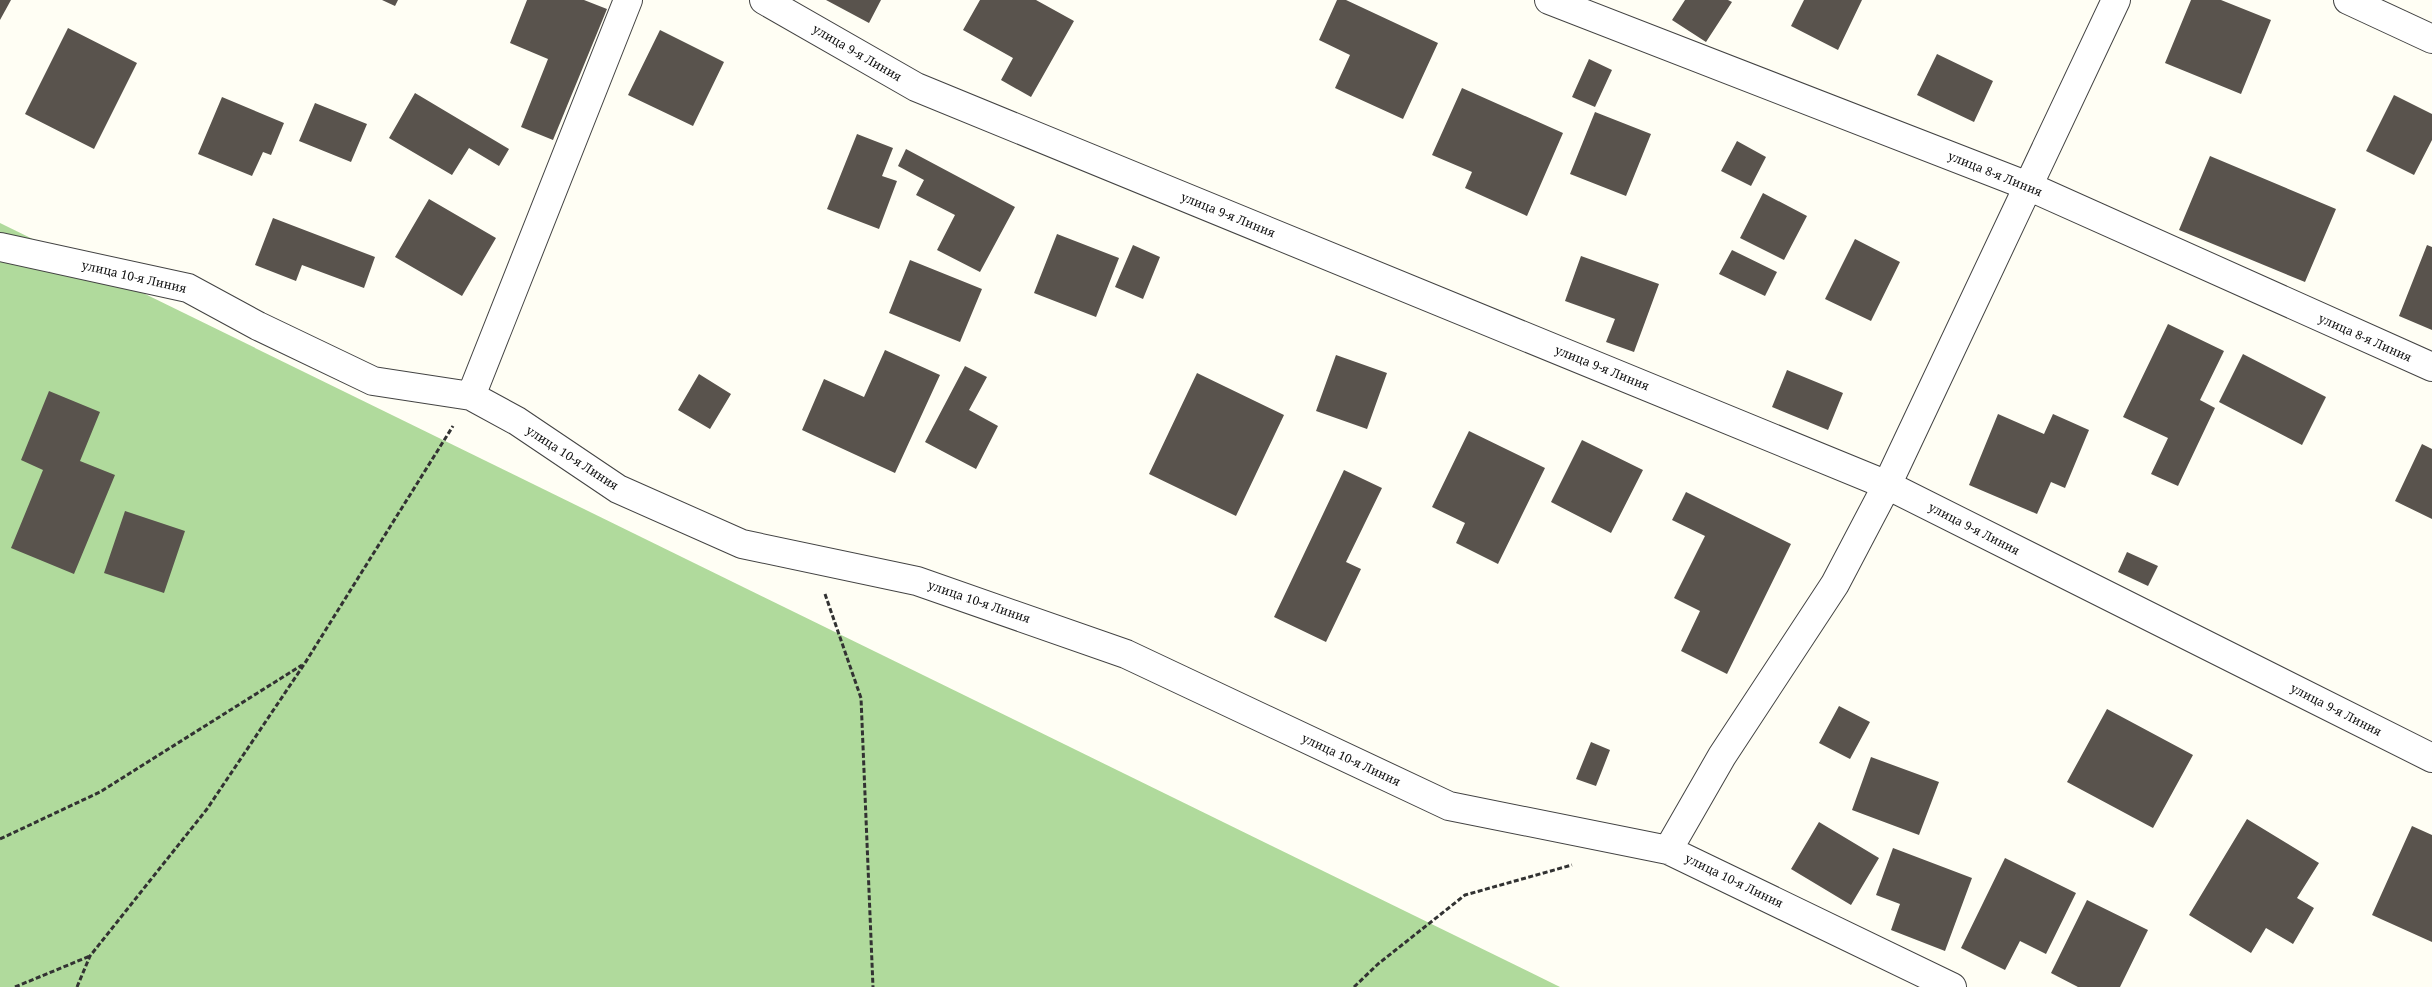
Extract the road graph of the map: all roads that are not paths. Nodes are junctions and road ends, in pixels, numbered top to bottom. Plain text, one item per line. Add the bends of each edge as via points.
1 (628, 0) edge
2 (764, 0) edge
3 (1549, 0) edge
4 (2116, 0) edge
5 (2348, 0) edge
6 (2432, 38) edge
7 (2028, 186) junction
8 (0, 247) edge
9 (2432, 368) edge
10 (471, 396) junction
11 (1887, 485) junction
12 (2432, 758) edge
13 (1668, 850) junction
14 (1952, 987) edge

1 - 10 street
2 - 11 street, улица 9-я Линия via 916,87
3 - 7 street, улица 8-я Линия
4 - 7 street
5 - 6 street
7 - 9 street, улица 8-я Линия
7 - 11 street
8 - 10 street, улица 10-я Линия via 188,288 258,326 373,381
10 - 13 street, улица 10-я Линия via 517,421 618,489 742,544 917,581 1126,654 1449,806
11 - 12 street, улица 9-я Линия
11 - 13 street via 1836,584 1722,756
13 - 14 street, улица 10-я Линия

